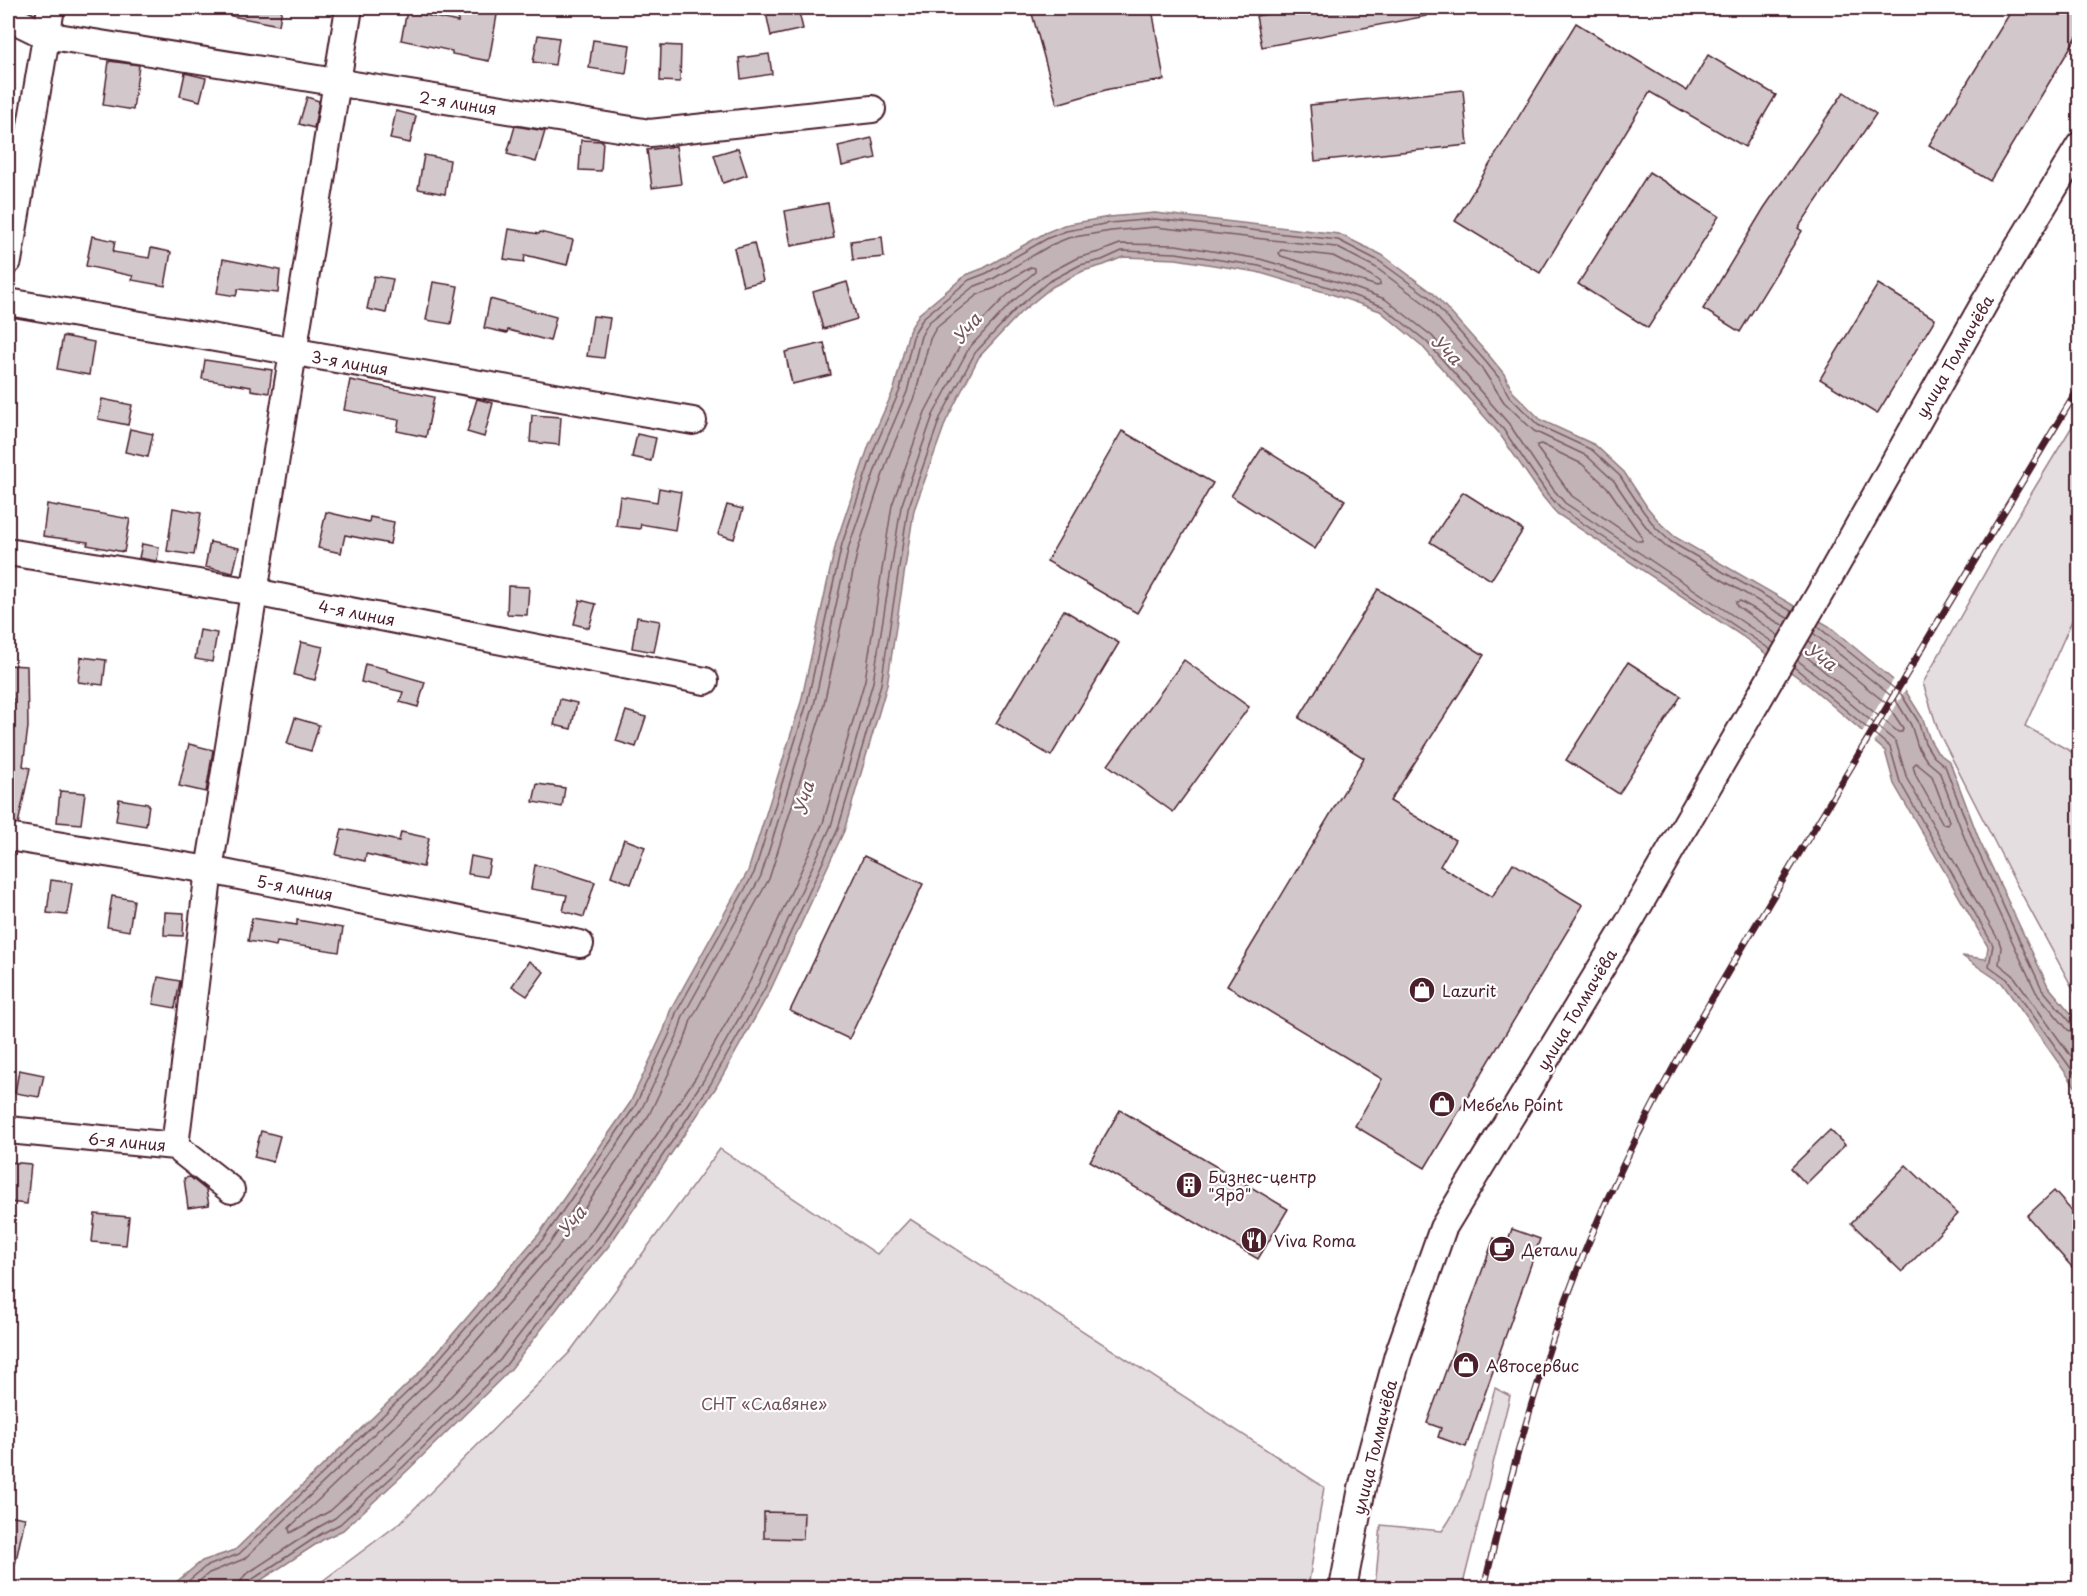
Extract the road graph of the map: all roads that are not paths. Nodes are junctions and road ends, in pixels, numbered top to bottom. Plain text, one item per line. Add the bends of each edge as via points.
1 (51, 8) edge
2 (349, 8) edge
3 (8, 17) edge
4 (45, 35) junction
5 (336, 82) junction
6 (872, 109) dead end
7 (2079, 145) edge
8 (8, 261) edge
9 (8, 302) edge
10 (292, 351) junction
11 (693, 421) dead end
12 (8, 552) edge
13 (254, 592) junction
14 (705, 681) dead end
15 (8, 837) edge
16 (209, 870) junction
17 (580, 944) dead end
18 (8, 1130) edge
19 (175, 1146) junction
20 (231, 1190) dead end
21 (1342, 1588) edge

1 - 4 street
2 - 5 street
3 - 4 street, 2-я линия
4 - 5 street, 2-я линия
4 - 8 street
5 - 6 street, 2-я линия via 650,133
5 - 10 street
7 - 21 street, улица Толмачёва via 1984,302 1629,922 1443,1228 1398,1355 1362,1488
9 - 10 street, 3-я линия
10 - 11 street, 3-я линия
10 - 13 street
12 - 13 street, 4-я линия
13 - 14 street, 4-я линия
13 - 16 street
15 - 16 street, 5-я линия
16 - 17 street, 5-я линия
16 - 19 street
18 - 19 street, 6-я линия
19 - 20 street, 6-я линия

